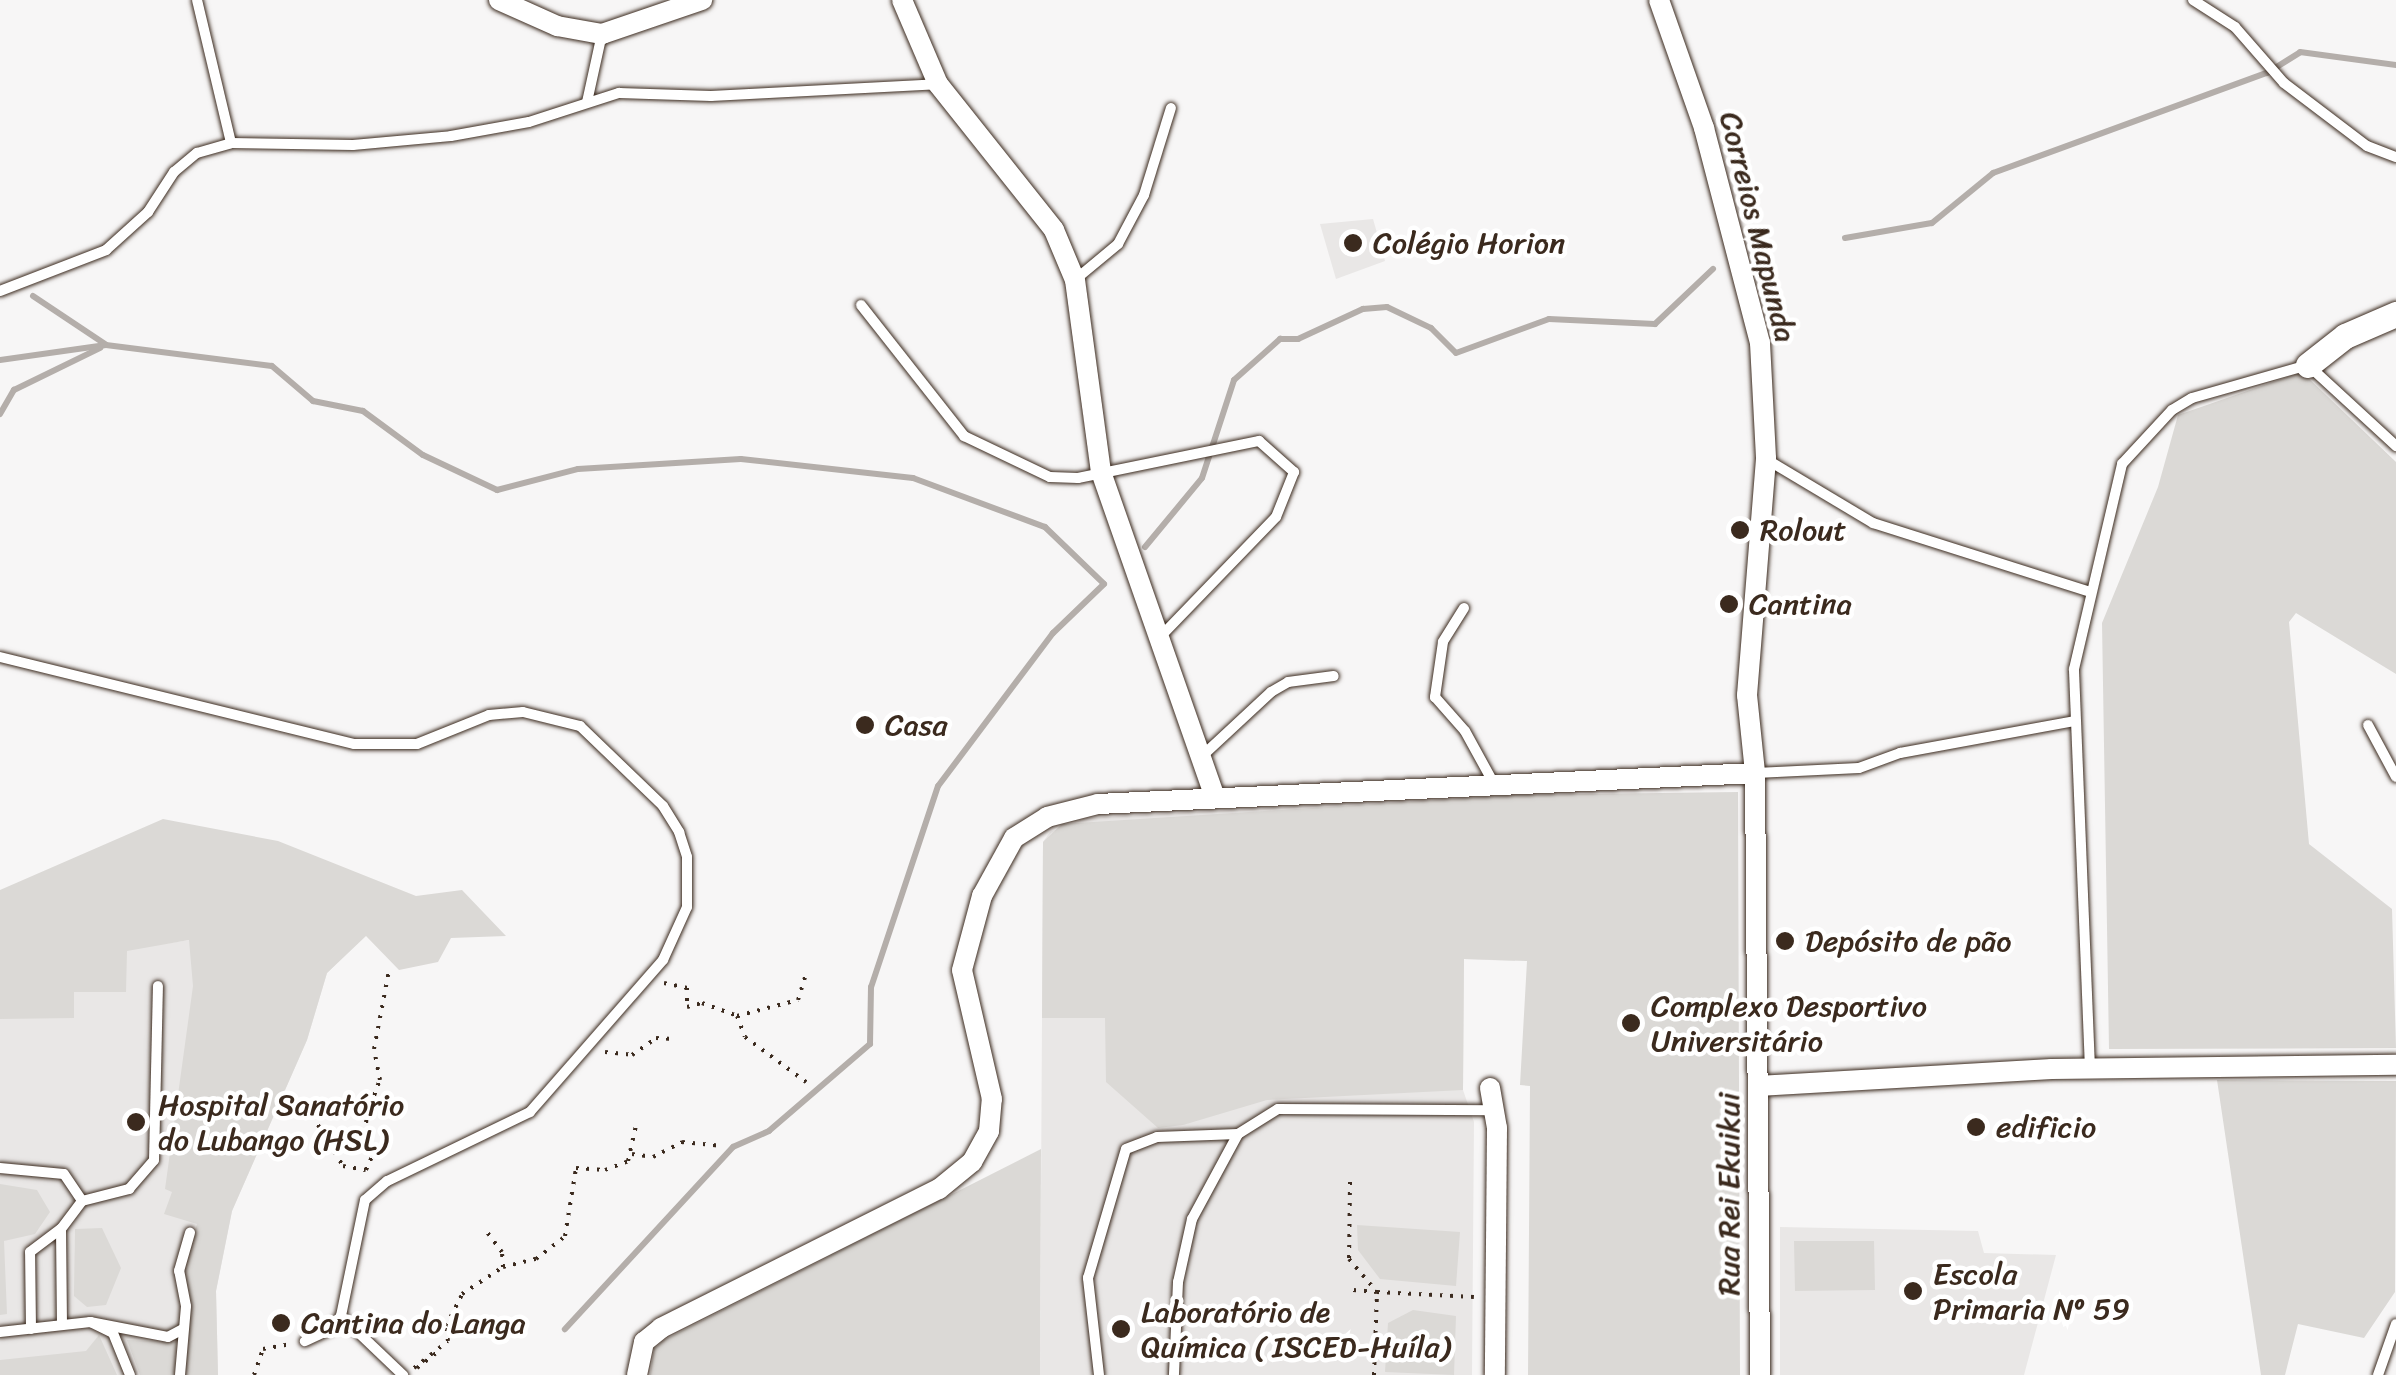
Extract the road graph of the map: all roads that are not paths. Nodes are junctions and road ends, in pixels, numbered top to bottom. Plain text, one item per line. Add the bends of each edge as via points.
1 (197, 0) edge
2 (499, 0) edge
3 (702, 0) edge
4 (902, 0) edge
5 (1659, 0) edge
6 (2193, 0) edge
7 (602, 34) junction
8 (938, 84) junction
9 (587, 102) junction
10 (1171, 108) dead end
11 (231, 143) junction
12 (2396, 156) edge
13 (1075, 280) junction
14 (0, 291) edge
15 (860, 305) dead end
16 (2396, 314) edge
17 (2308, 365) junction
18 (2396, 446) edge
19 (1766, 459) junction
20 (1102, 472) junction
21 (2090, 592) junction
22 (1464, 608) dead end
23 (1156, 641) junction
24 (0, 657) edge
25 (1334, 676) dead end
26 (2074, 721) junction
27 (2368, 724) dead end
28 (1200, 758) junction
29 (1755, 773) junction
30 (2396, 777) edge
31 (1493, 782) junction
32 (1215, 798) junction
33 (158, 986) dead end
34 (2396, 1064) edge
35 (2090, 1070) junction
36 (1758, 1086) junction
37 (1490, 1088) dead end
38 (1493, 1110) junction
39 (1238, 1134) junction
40 (0, 1168) edge
41 (82, 1201) junction
42 (61, 1229) junction
43 (190, 1233) dead end
44 (341, 1316) junction
45 (90, 1322) junction
46 (2396, 1324) edge
47 (62, 1325) junction
48 (31, 1329) junction
49 (182, 1329) junction
50 (0, 1332) edge
51 (305, 1341) road end
52 (400, 1372) edge
53 (130, 1375) edge
54 (180, 1375) edge
55 (636, 1375) edge
56 (1099, 1375) edge
57 (1174, 1375) edge
58 (1495, 1375) edge
59 (1760, 1375) edge
60 (2379, 1375) edge

1 - 11 lane
2 - 7 street via 557,26
3 - 7 street
4 - 8 street
5 - 19 street, Correios Mapunda via 1704,128 1760,344
6 - 12 lane via 2234,27 2284,83 2368,146
7 - 9 lane
8 - 9 lane via 711,96 620,93
8 - 13 street via 1054,230
9 - 11 lane via 529,122 450,136 352,145
10 - 13 lane via 1144,195 1118,244
11 - 14 lane via 197,153 174,172 148,212 106,250
13 - 20 street
15 - 20 lane via 964,436 1050,477
16 - 17 street via 2345,336
17 - 18 lane
17 - 21 lane via 2172,410 2122,464
19 - 21 lane via 1873,523
19 - 29 street, Correios Mapunda via 1747,695
20 - 23 street
20 - 23 lane via 1259,441 1294,472 1276,517
21 - 26 lane via 2074,669
22 - 31 lane via 1443,642 1435,696 1464,730
23 - 28 street
24 - 44 lane via 354,744 418,744 489,715 523,712 580,726 663,806 687,857 687,907 648,976 530,1112 387,1181 365,1200
25 - 28 lane via 1288,682 1271,692
26 - 29 lane via 1900,753 1858,768
26 - 35 lane
27 - 30 lane
28 - 32 street
29 - 31 street
29 - 36 street, Rua Rei Ekuikui
31 - 32 street
32 - 55 street via 1098,804 1047,817 1014,838 982,896 962,970 992,1099 990,1131 972,1162 939,1188 661,1328 644,1342
33 - 41 lane via 151,1171 129,1188
34 - 35 street
35 - 36 street
36 - 59 street, Rua Rei Ekuikui
37 - 38 street
38 - 39 lane via 1278,1108
38 - 58 street
39 - 56 lane via 1158,1137 1126,1149 1088,1278
39 - 57 lane via 1192,1219 1178,1282
40 - 41 lane via 64,1174
41 - 42 lane
42 - 47 lane
42 - 48 lane via 30,1252
43 - 49 lane via 179,1271 186,1294
44 - 51 lane via 331,1330
44 - 52 lane
45 - 47 lane
45 - 49 lane via 168,1337
45 - 53 lane via 113,1333
46 - 60 lane
47 - 48 lane
48 - 50 lane
49 - 54 lane

